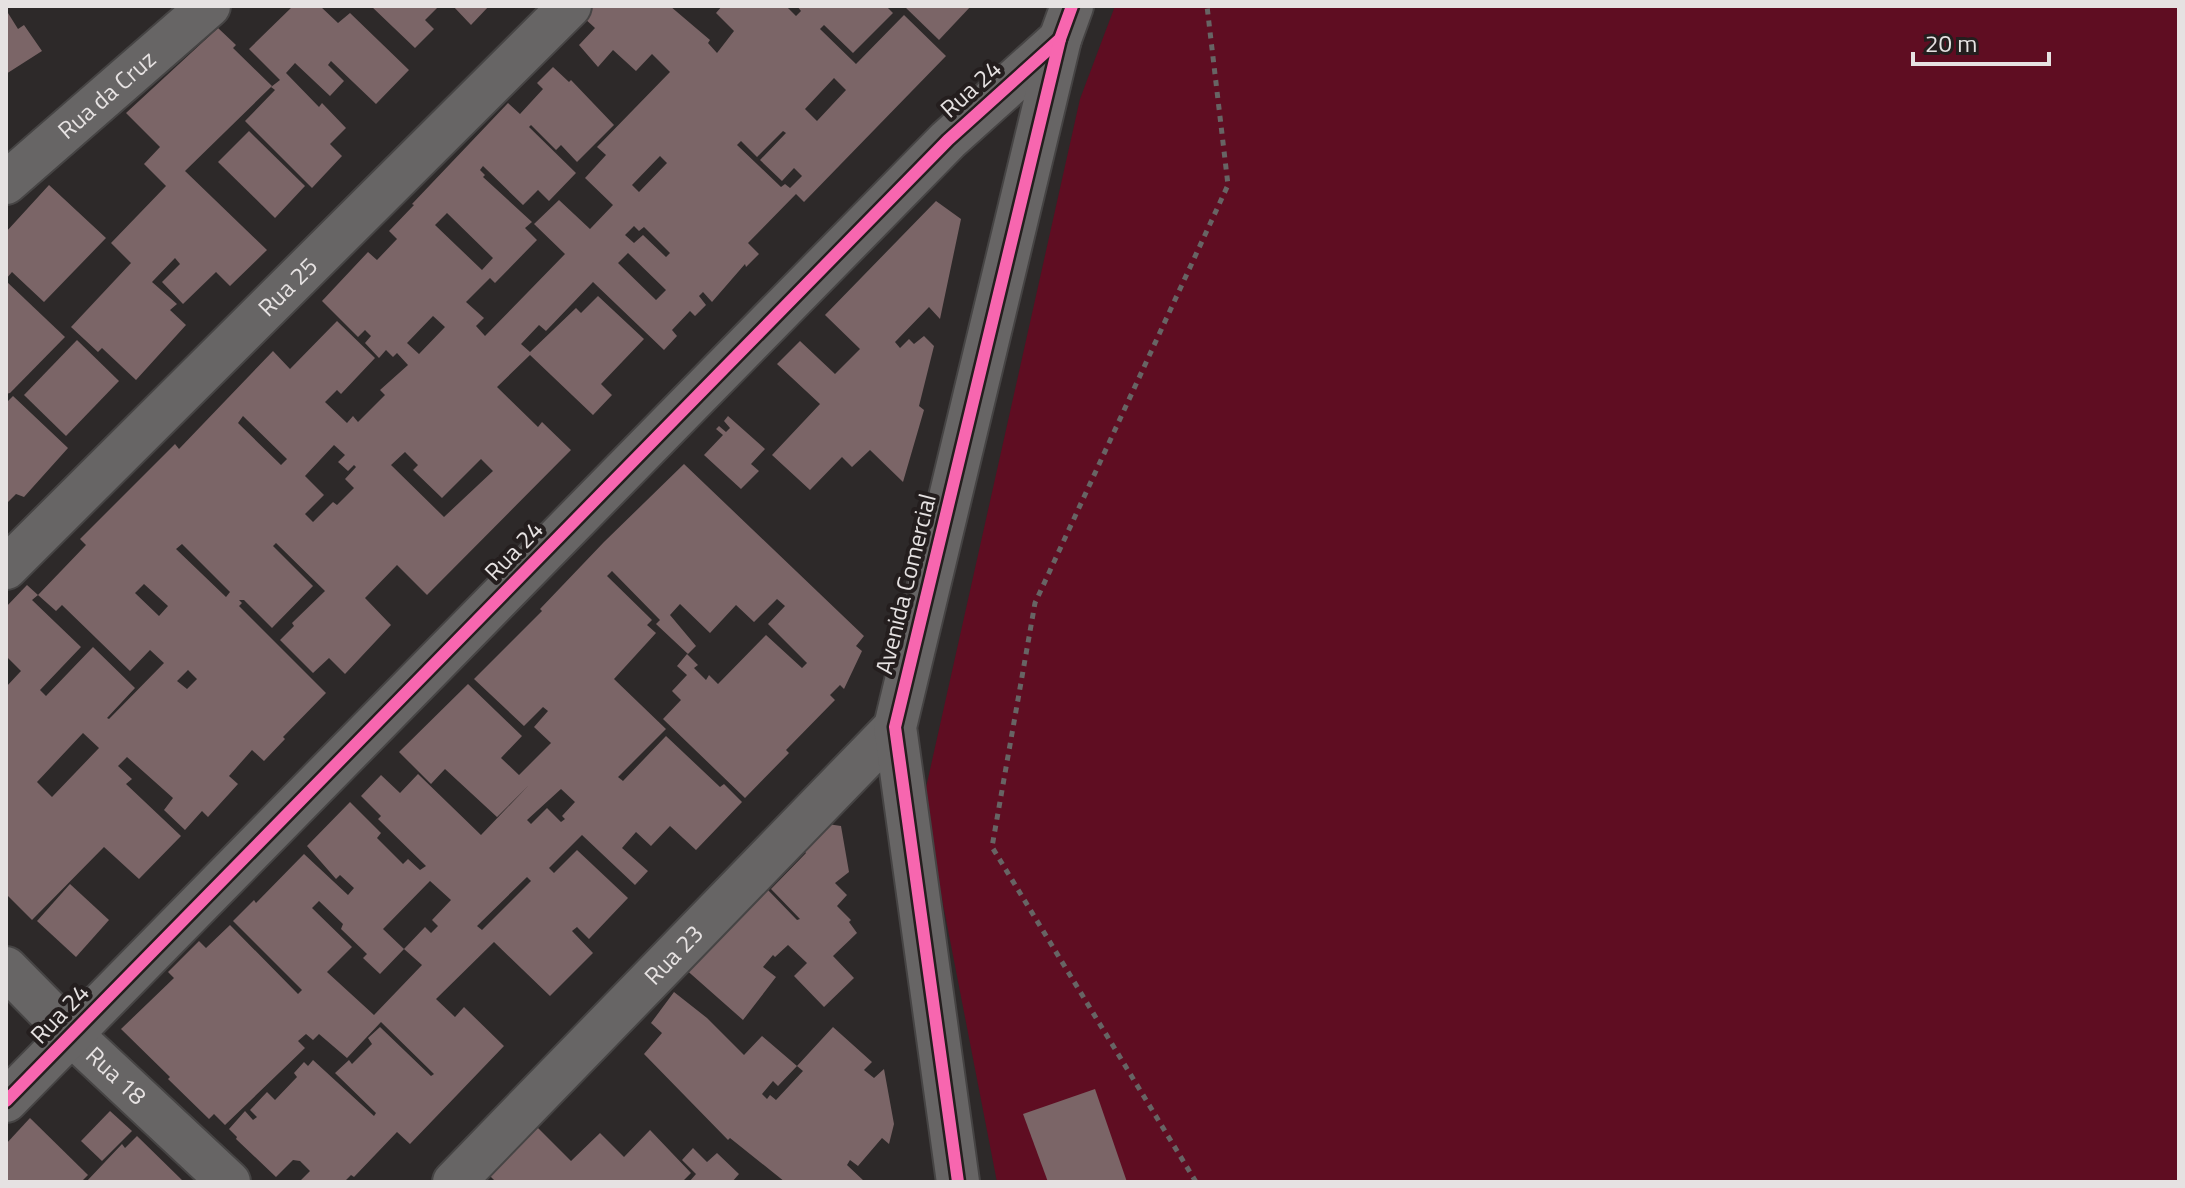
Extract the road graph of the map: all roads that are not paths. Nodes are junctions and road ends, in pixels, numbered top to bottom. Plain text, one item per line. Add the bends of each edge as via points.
1 (209, 6) edge
2 (570, 6) edge
3 (1066, 22) edge
4 (6, 183) edge
5 (6, 568) edge
6 (895, 727) junction
7 (6, 968) edge
8 (71, 1034) junction
9 (6, 1101) edge
10 (229, 1182) edge
11 (454, 1182) edge
12 (958, 1182) edge

1 - 4 street, Rua da Cruz
2 - 5 street, Rua 25
3 - 6 street, Avenida Comercial
3 - 8 street, Rua 24
6 - 11 street, Rua 23
6 - 12 street, Avenida Comercial
7 - 8 street, Rua 18
8 - 9 street, Rua 24
8 - 10 street, Rua 18

